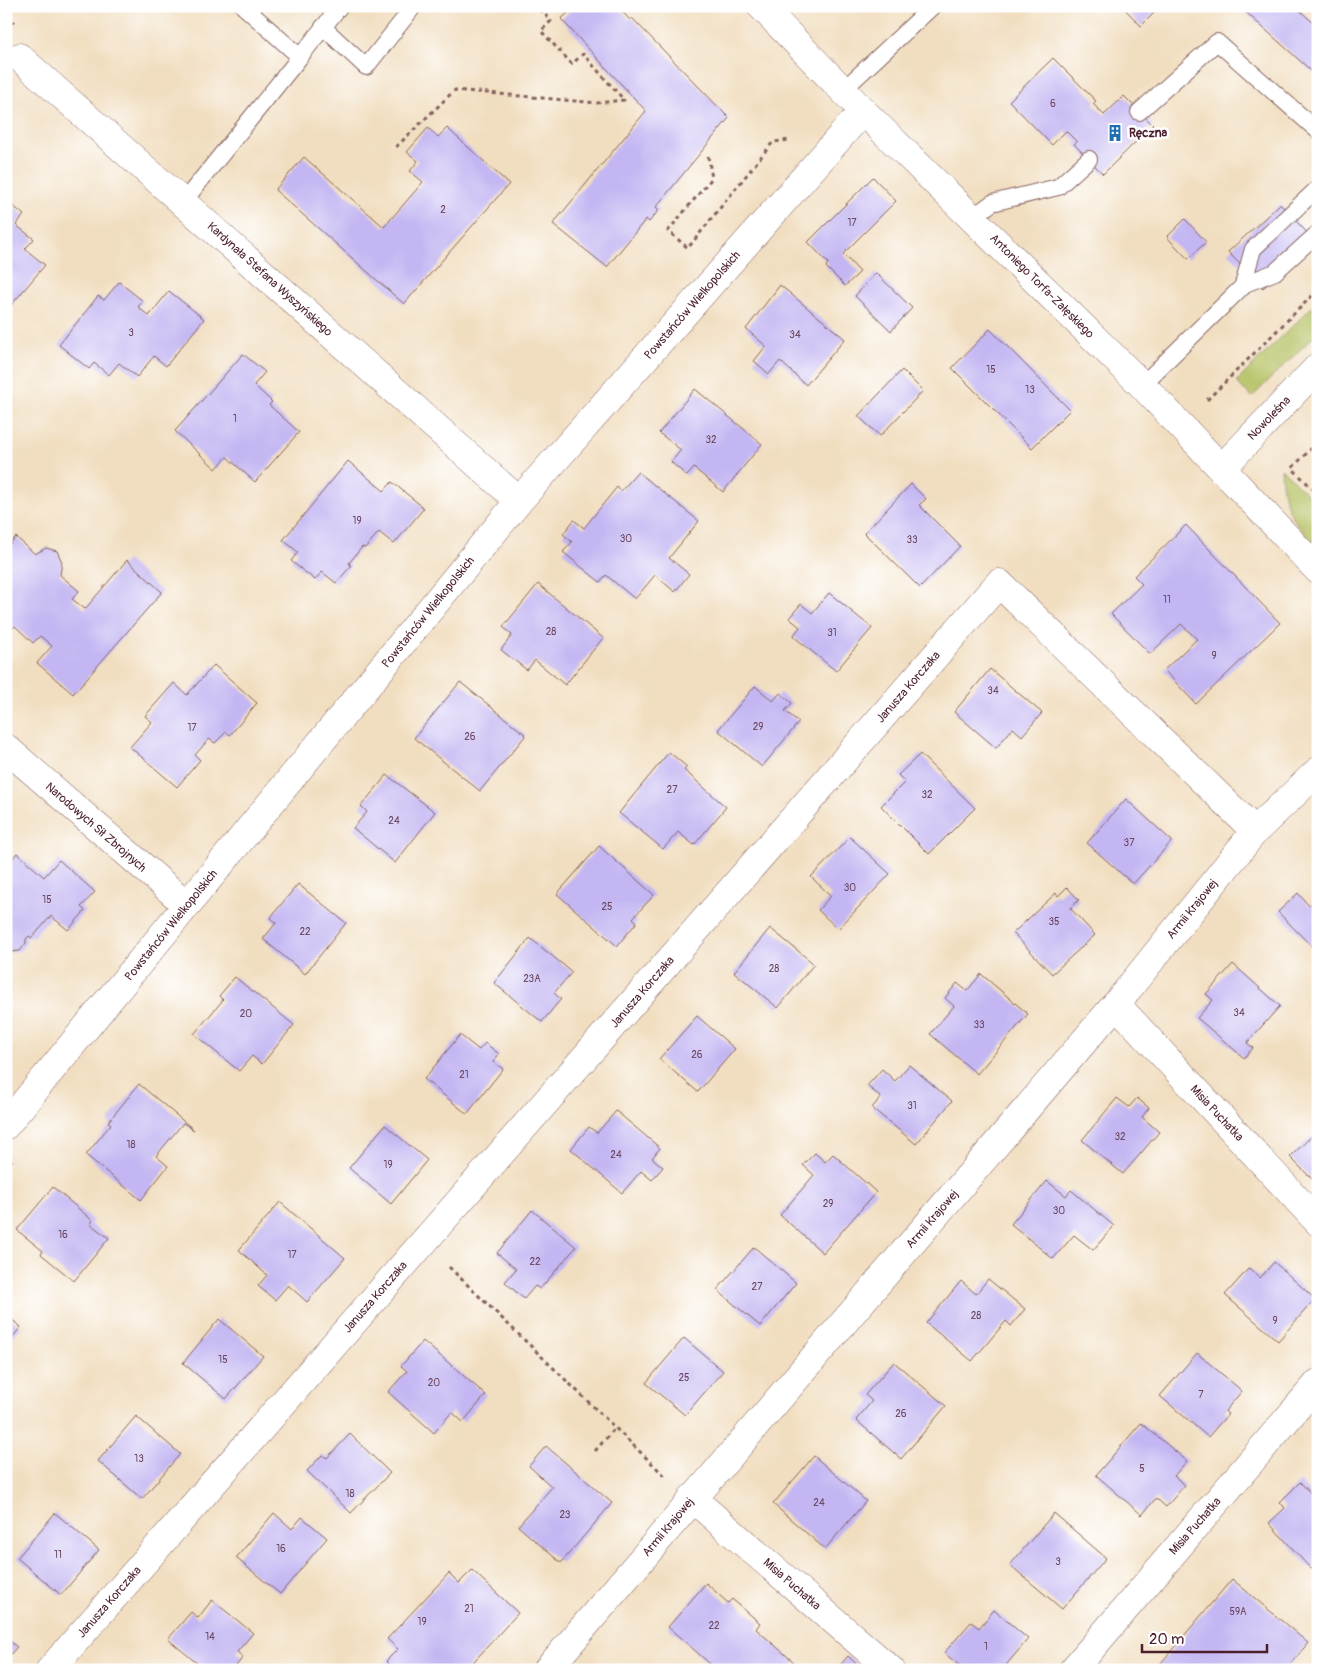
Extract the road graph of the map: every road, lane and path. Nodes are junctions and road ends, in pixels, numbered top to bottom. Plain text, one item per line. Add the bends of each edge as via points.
1 (243, 6) edge
2 (340, 6) edge
3 (414, 6) edge
4 (537, 6) edge
5 (761, 6) edge
6 (933, 6) edge
7 (323, 27) junction
8 (19, 57) dead end
9 (300, 57) junction
10 (844, 90) junction
11 (863, 111) junction
12 (1138, 112) dead end
13 (1318, 132) edge
14 (798, 138) dead end
15 (396, 147) dead end
16 (708, 156) dead end
17 (1089, 159) dead end
18 (1318, 188) edge
19 (184, 201) junction
20 (973, 217) junction
21 (1318, 233) edge
22 (1242, 288) junction
23 (1318, 290) edge
24 (1318, 367) edge
25 (1142, 385) junction
26 (1202, 402) dead end
27 (1318, 442) edge
28 (1221, 469) junction
29 (1318, 494) edge
30 (519, 502) junction
31 (1318, 570) edge
32 (6, 748) edge
33 (1318, 771) edge
34 (1255, 831) junction
35 (187, 905) junction
36 (1116, 1004) junction
37 (6, 1125) edge
38 (1318, 1222) edge
39 (423, 1243) junction
40 (1318, 1383) edge
41 (616, 1428) junction
42 (596, 1451) dead end
43 (668, 1480) dead end
44 (692, 1498) junction
45 (50, 1670) edge
46 (548, 1670) edge
47 (891, 1670) edge
48 (1073, 1670) edge

1 - 9 lane
2 - 7 lane
3 - 7 lane via 366,66
4 - 15 path via 551,21 542,31 572,64 583,54 624,100 597,103 455,90
5 - 10 street, Antoniego Torfa-Załęskiego
6 - 10 lane
7 - 9 lane
8 - 19 street, Kardynała Stefana Wyszyńskiego
9 - 19 lane
10 - 11 street, Antoniego Torfa-Załęskiego
11 - 20 street, Antoniego Torfa-Załęskiego
11 - 30 street, Powstańców Wielkopolskich
12 - 13 lane via 1217,42
14 - 16 path via 772,142 688,248 668,231 712,178
17 - 20 lane via 1058,187 992,203
18 - 22 lane via 1253,249
19 - 30 street, Kardynała Stefana Wyszyńskiego
20 - 25 street, Antoniego Torfa-Załęskiego
21 - 22 lane via 1275,272
22 - 25 lane
23 - 26 path via 1209,399
24 - 28 street, Nowoleśna
25 - 28 street, Antoniego Torfa-Załęskiego
27 - 29 path via 1292,468
28 - 31 street, Antoniego Torfa-Załęskiego
30 - 35 street, Powstańców Wielkopolskich
32 - 35 street, Narodowych Sił Zbrojnych
33 - 34 street, Armii Krajowej
34 - 36 street, Armii Krajowej
34 - 39 street, Janusza Korczaka via 999,583
35 - 37 street, Powstańców Wielkopolskich
36 - 38 street, Misia Puchatka
36 - 44 street, Armii Krajowej
39 - 41 path
39 - 45 street, Janusza Korczaka
40 - 48 street, Misia Puchatka
41 - 42 path
41 - 43 path
44 - 46 street, Armii Krajowej
44 - 47 street, Misia Puchatka

